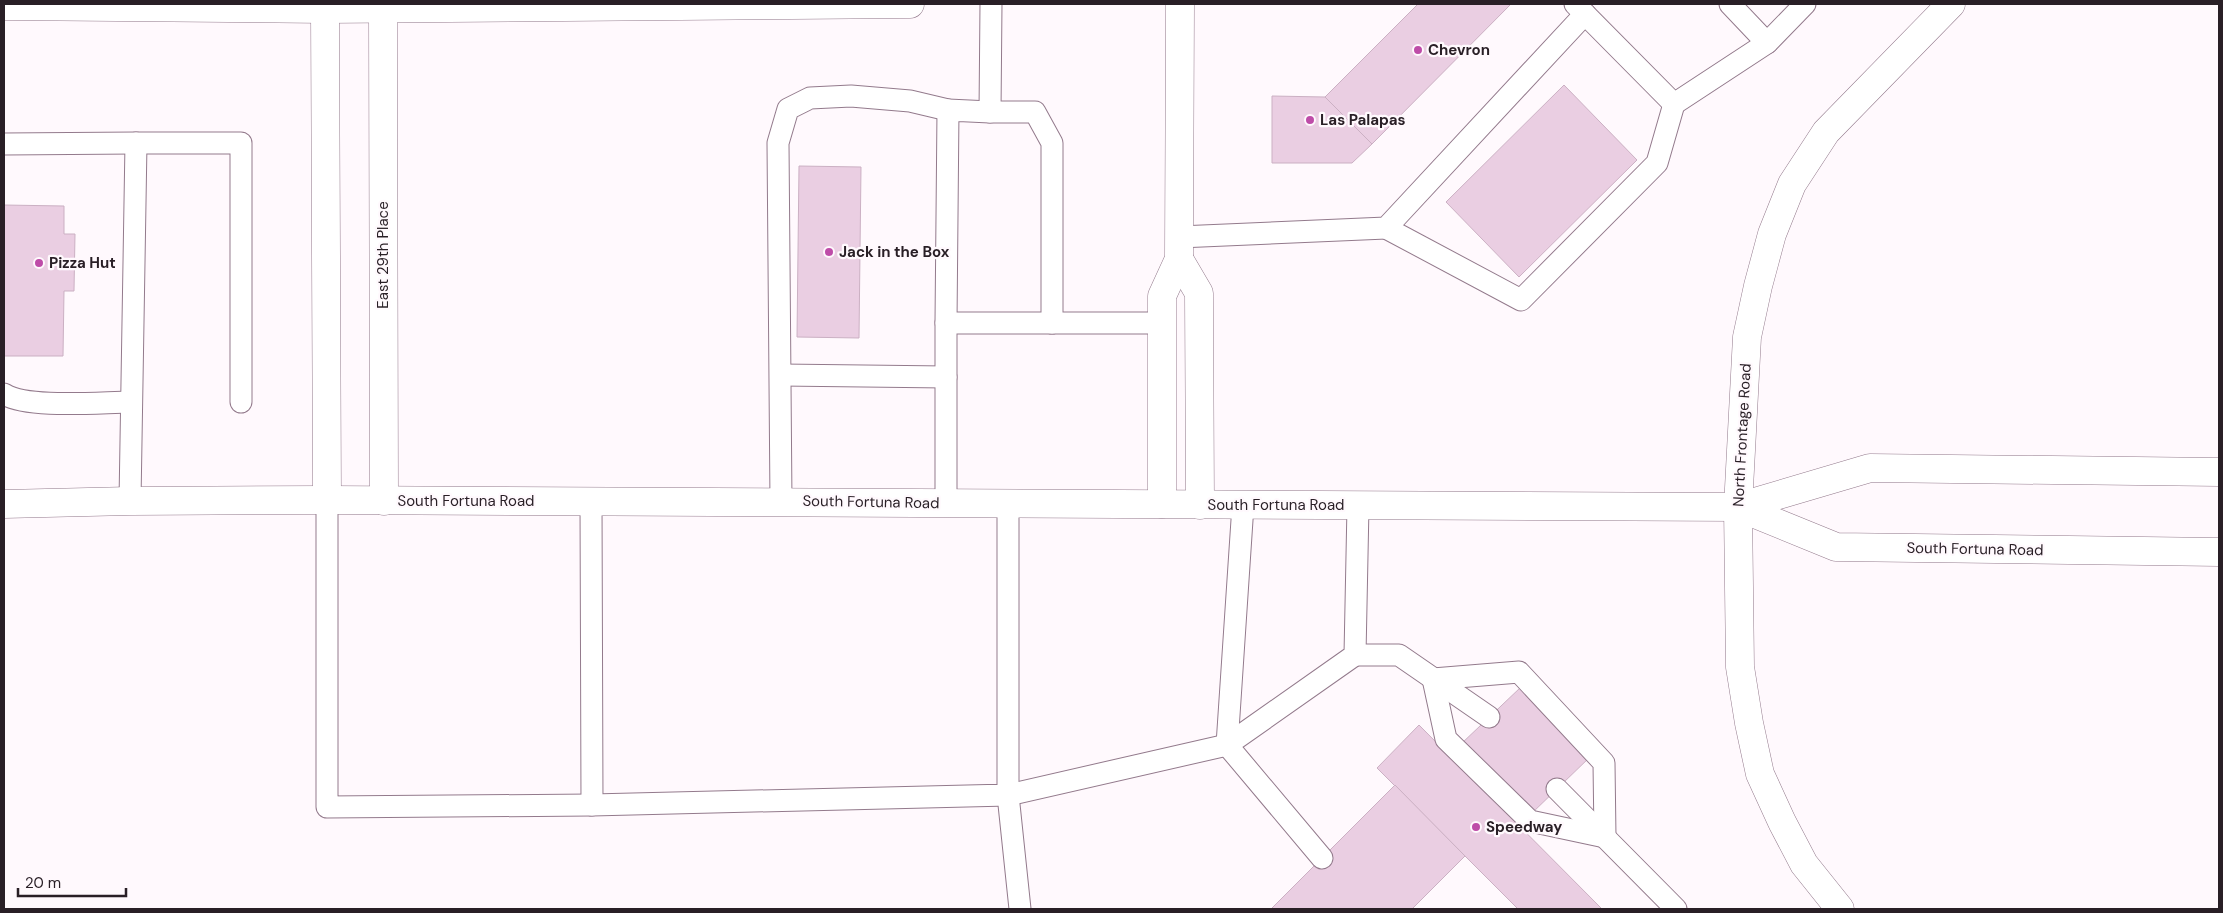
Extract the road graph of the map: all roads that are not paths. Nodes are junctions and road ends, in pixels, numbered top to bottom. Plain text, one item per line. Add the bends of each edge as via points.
1 (910, 4) edge
2 (992, 4) edge
3 (1180, 4) edge
4 (1730, 4) edge
5 (1804, 4) edge
6 (1951, 4) edge
7 (60, 5) edge
8 (699, 5) edge
9 (4, 6) edge
10 (325, 9) junction
11 (383, 9) junction
12 (1580, 9) edge
13 (1767, 43) junction
14 (1674, 104) junction
15 (948, 110) junction
16 (990, 112) junction
17 (136, 143) junction
18 (4, 144) edge
19 (1386, 228) junction
20 (1179, 248) junction
21 (946, 323) junction
22 (1052, 323) junction
23 (1162, 323) junction
24 (781, 374) junction
25 (946, 377) junction
26 (4, 394) edge
27 (131, 402) junction
28 (241, 402) dead end
29 (2219, 472) edge
30 (327, 500) junction
31 (130, 501) junction
32 (384, 501) junction
33 (591, 502) junction
34 (781, 502) junction
35 (946, 503) junction
36 (4, 504) edge
37 (1008, 504) junction
38 (1162, 504) junction
39 (1200, 505) junction
40 (1243, 505) junction
41 (1358, 506) junction
42 (1738, 507) junction
43 (2219, 552) edge
44 (1355, 655) junction
45 (1432, 679) junction
46 (1489, 717) dead end
47 (1227, 745) junction
48 (1557, 789) dead end
49 (1008, 795) junction
50 (592, 805) junction
51 (1605, 837) junction
52 (1322, 858) dead end
53 (1020, 909) edge
54 (1676, 909) edge
55 (1840, 909) edge

1 - 8 main road
2 - 16 lane
3 - 20 main road
4 - 13 lane
5 - 13 lane
6 - 42 main road, North Frontage Road via 1826,132 1792,184 1772,234 1747,337
7 - 9 main road
7 - 10 main road
8 - 11 main road
10 - 11 main road
10 - 30 main road
11 - 32 main road, East 29th Place
12 - 14 lane
12 - 19 lane
13 - 14 lane
14 - 19 lane via 1657,163 1521,300
15 - 16 lane
15 - 21 lane
15 - 24 lane via 851,96 810,98 788,110 778,143
16 - 22 lane via 1035,112 1052,143
17 - 18 lane
17 - 27 lane
17 - 28 lane via 241,143
19 - 20 lane
20 - 23 main road via 1162,296
20 - 39 main road via 1199,293
21 - 22 lane
21 - 25 lane
22 - 23 lane
23 - 38 main road
24 - 25 lane
24 - 34 lane
25 - 35 lane
26 - 27 lane via 9,398 42,403
27 - 31 lane
29 - 42 main road, South Fortuna Road via 1870,468
30 - 31 main road, South Fortuna Road
30 - 32 main road, South Fortuna Road
30 - 50 lane via 327,807
31 - 36 main road, South Fortuna Road
32 - 33 main road, South Fortuna Road
33 - 34 main road, South Fortuna Road
33 - 50 lane
34 - 35 main road, South Fortuna Road
35 - 37 main road, South Fortuna Road
37 - 38 main road, South Fortuna Road
37 - 49 lane
38 - 39 main road, South Fortuna Road
39 - 40 main road, South Fortuna Road
40 - 41 main road, South Fortuna Road
40 - 47 lane
41 - 42 main road, South Fortuna Road
41 - 44 lane
42 - 43 main road, South Fortuna Road via 1836,547
42 - 55 main road, North Frontage Road via 1740,667 1760,774 1804,864
44 - 45 lane via 1399,655
44 - 47 lane
45 - 46 lane
45 - 51 lane via 1446,738 1530,821
45 - 51 lane via 1519,672 1604,763
47 - 49 lane
47 - 52 lane
48 - 51 lane
49 - 50 lane
49 - 53 lane
51 - 54 lane

